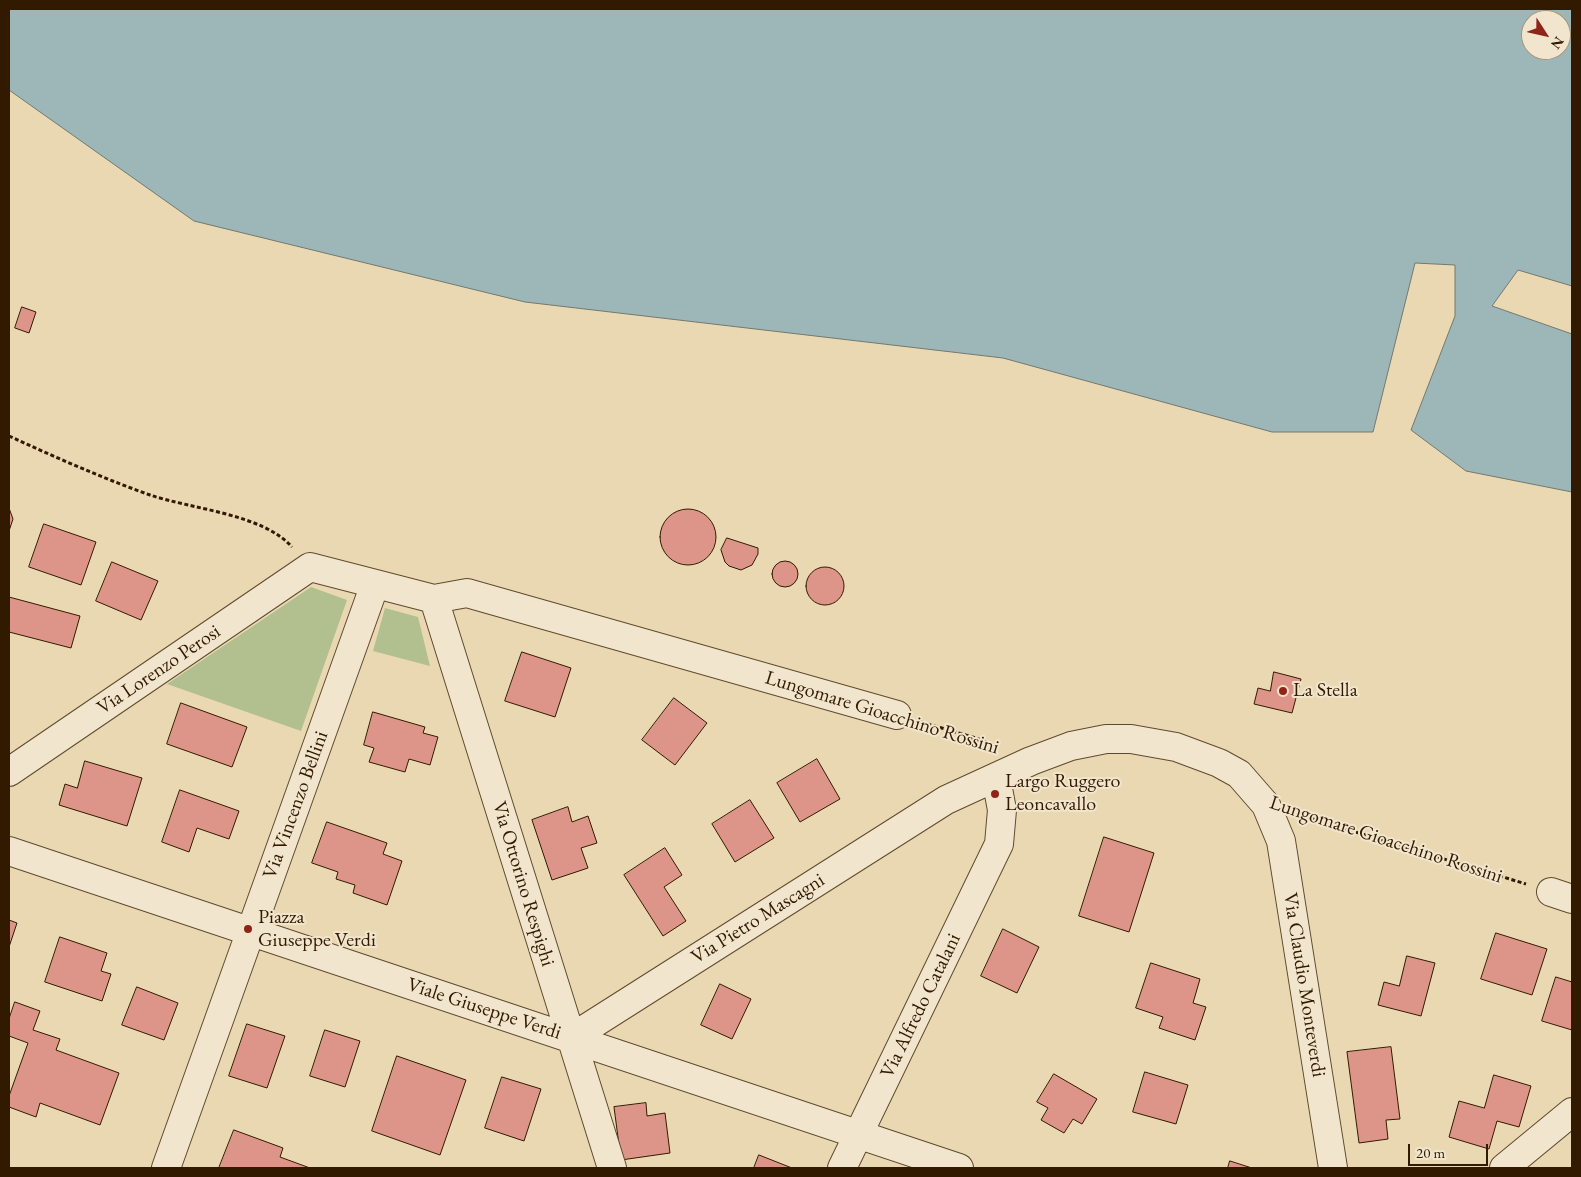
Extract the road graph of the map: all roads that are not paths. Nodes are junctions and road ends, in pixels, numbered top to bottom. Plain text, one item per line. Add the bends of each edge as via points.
1 (375, 584) junction
2 (434, 599) junction
3 (897, 715) road end
4 (9, 772) edge
5 (996, 778) junction
6 (1266, 805) joint
7 (9, 851) edge
8 (250, 932) junction
9 (571, 1038) junction
10 (1572, 1112) edge
11 (858, 1135) junction
12 (166, 1168) edge
13 (612, 1168) edge
14 (842, 1168) edge
15 (958, 1168) edge
16 (1333, 1168) edge
17 (1504, 1168) edge

1 - 2 street
1 - 4 street, Via Lorenzo Perosi via 310,567
1 - 8 street, Via Vincenzo Bellini
2 - 3 street, Lungomare Gioacchino Rossini via 467,593
2 - 9 street, Via Ottorino Respighi
5 - 6 street, Lungomare Gioacchino Rossini via 1071,746 1106,739 1153,742 1219,763 1238,774
5 - 9 street, Via Pietro Mascagni via 946,800
5 - 11 street, Via Alfredo Catalani via 1002,810 999,844
6 - 16 street, Via Claudio Monteverdi via 1281,841
7 - 8 street, Viale Giuseppe Verdi
8 - 9 street, Viale Giuseppe Verdi
8 - 12 street, Via Vincenzo Bellini
9 - 11 street, Viale Giuseppe Verdi
9 - 13 street, Via Ottorino Respighi
10 - 17 street
11 - 14 street, Via Alfredo Catalani
11 - 15 street, Viale Giuseppe Verdi

